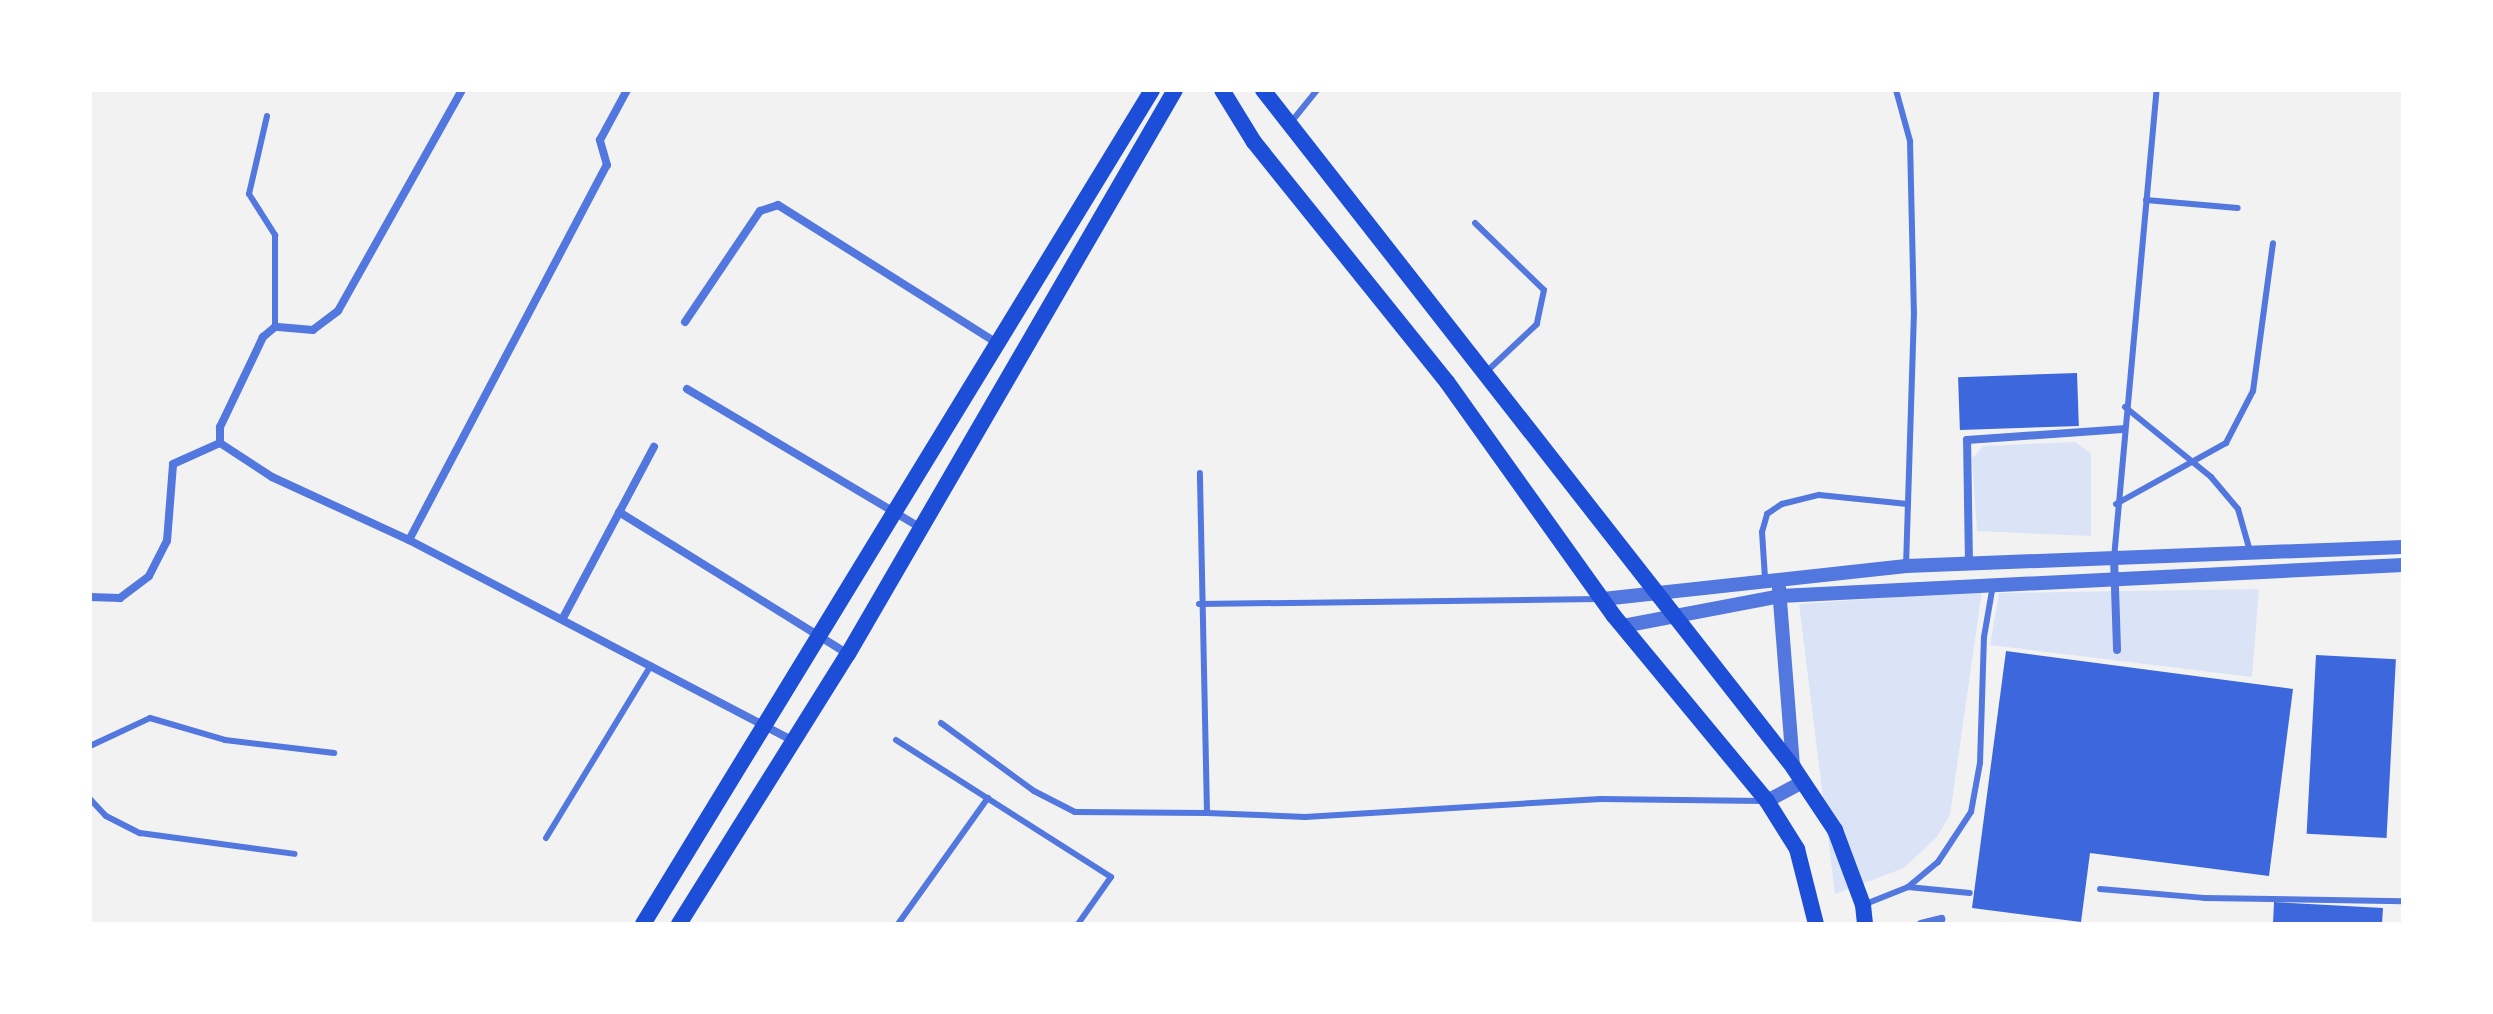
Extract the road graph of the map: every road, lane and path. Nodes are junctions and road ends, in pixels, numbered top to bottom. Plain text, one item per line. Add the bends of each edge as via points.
1 (462, 90) edge
2 (627, 90) edge
3 (1152, 90) edge
4 (1175, 90) edge
5 (1222, 90) edge
6 (1263, 90) edge
7 (1317, 90) edge
8 (1896, 90) edge
9 (2157, 90) edge
10 (267, 116) dead end
11 (1289, 124) junction
12 (2146, 200) junction
13 (2238, 208) dead end
14 (1475, 223) dead end
15 (2273, 243) dead end
16 (685, 322) dead end
17 (275, 327) junction
18 (998, 344) junction
19 (1485, 373) junction
20 (687, 389) dead end
21 (2125, 407) junction
22 (2123, 429) junction
23 (220, 443) junction
24 (654, 447) dead end
25 (2192, 462) junction
26 (1200, 473) dead end
27 (1908, 504) junction
28 (2116, 504) junction
29 (892, 511) junction
30 (619, 512) junction
31 (919, 527) junction
32 (409, 540) junction
33 (2403, 547) edge
34 (2250, 551) junction
35 (2114, 558) junction
36 (1969, 565) junction
37 (2403, 565) edge
38 (1906, 566) junction
39 (2117, 577) junction
40 (1772, 578) junction
41 (1993, 583) junction
42 (1654, 590) junction
43 (1780, 596) junction
44 (90, 597) edge
45 (1603, 599) junction
46 (1199, 604) junction
47 (1673, 613) junction
48 (563, 618) junction
49 (1623, 626) junction
50 (819, 631) junction
51 (2117, 650) dead end
52 (848, 654) junction
53 (651, 665) junction
54 (941, 723) dead end
55 (765, 726) junction
56 (896, 740) dead end
57 (793, 741) junction
58 (90, 746) edge
59 (334, 753) dead end
60 (1793, 767) junction
61 (1801, 783) junction
62 (988, 798) junction
63 (90, 799) edge
64 (1767, 801) junction
65 (1207, 813) junction
66 (546, 838) dead end
67 (295, 854) dead end
68 (1908, 887) junction
69 (2100, 889) dead end
70 (1970, 893) dead end
71 (2403, 901) edge
72 (1863, 905) junction
73 (1941, 919) dead end
74 (643, 924) edge
75 (679, 924) edge
76 (898, 924) edge
77 (1078, 924) edge
78 (1816, 924) edge
79 (1865, 924) edge
80 (1921, 924) edge

1 - 17 street via 338,311 313,330
2 - 32 street via 600,140 607,165
3 - 18 main road
4 - 31 main road
5 - 45 main road via 1254,142 1447,382
6 - 11 main road
7 - 11 lane
8 - 27 lane via 1910,141 1914,312
9 - 12 lane
10 - 17 lane via 249,194 275,235
11 - 19 main road
12 - 13 lane
12 - 21 lane
14 - 19 lane via 1544,290 1537,324
15 - 25 lane via 2253,391 2226,443
16 - 18 street via 760,211 778,205
17 - 23 street via 263,337 220,427
18 - 29 main road
19 - 42 main road
20 - 29 street
21 - 22 lane
21 - 25 lane
22 - 28 lane
22 - 36 street via 1967,440
23 - 32 street via 272,477
23 - 44 street via 173,464 167,541 149,576 120,598
24 - 30 street
25 - 28 lane
25 - 34 lane via 2238,509
26 - 46 lane
27 - 38 lane
27 - 40 lane via 1834,495 1782,504 1767,514 1762,532
28 - 35 lane
29 - 31 street
29 - 50 main road
30 - 48 street
30 - 50 street
31 - 52 main road
32 - 48 street
33 - 34 street
34 - 35 street
35 - 36 street
35 - 39 street
36 - 38 street
37 - 39 street
38 - 40 street
39 - 41 street
39 - 51 street
40 - 42 street
40 - 43 street
41 - 43 street
41 - 68 lane via 1984,637 1980,763 1971,812 1958,839
42 - 45 street
42 - 47 main road
43 - 47 street
43 - 60 street
45 - 46 lane
45 - 49 main road
46 - 65 lane
47 - 49 street
47 - 60 main road
48 - 53 street
49 - 64 main road
50 - 52 street
50 - 55 main road
52 - 57 main road
53 - 55 street
53 - 66 lane
54 - 65 lane via 1034,791 1075,812
55 - 57 street
55 - 74 main road
56 - 62 lane
57 - 75 main road
58 - 59 lane via 150,718 225,740
60 - 61 main road
61 - 64 street
61 - 72 main road via 1835,830
62 - 76 lane
62 - 77 lane via 1111,877
63 - 67 lane via 106,816 140,833
64 - 65 lane via 1600,799 1305,817
64 - 78 main road via 1797,849
68 - 70 lane
68 - 72 lane
69 - 71 lane via 2204,898
72 - 79 main road
73 - 80 street

